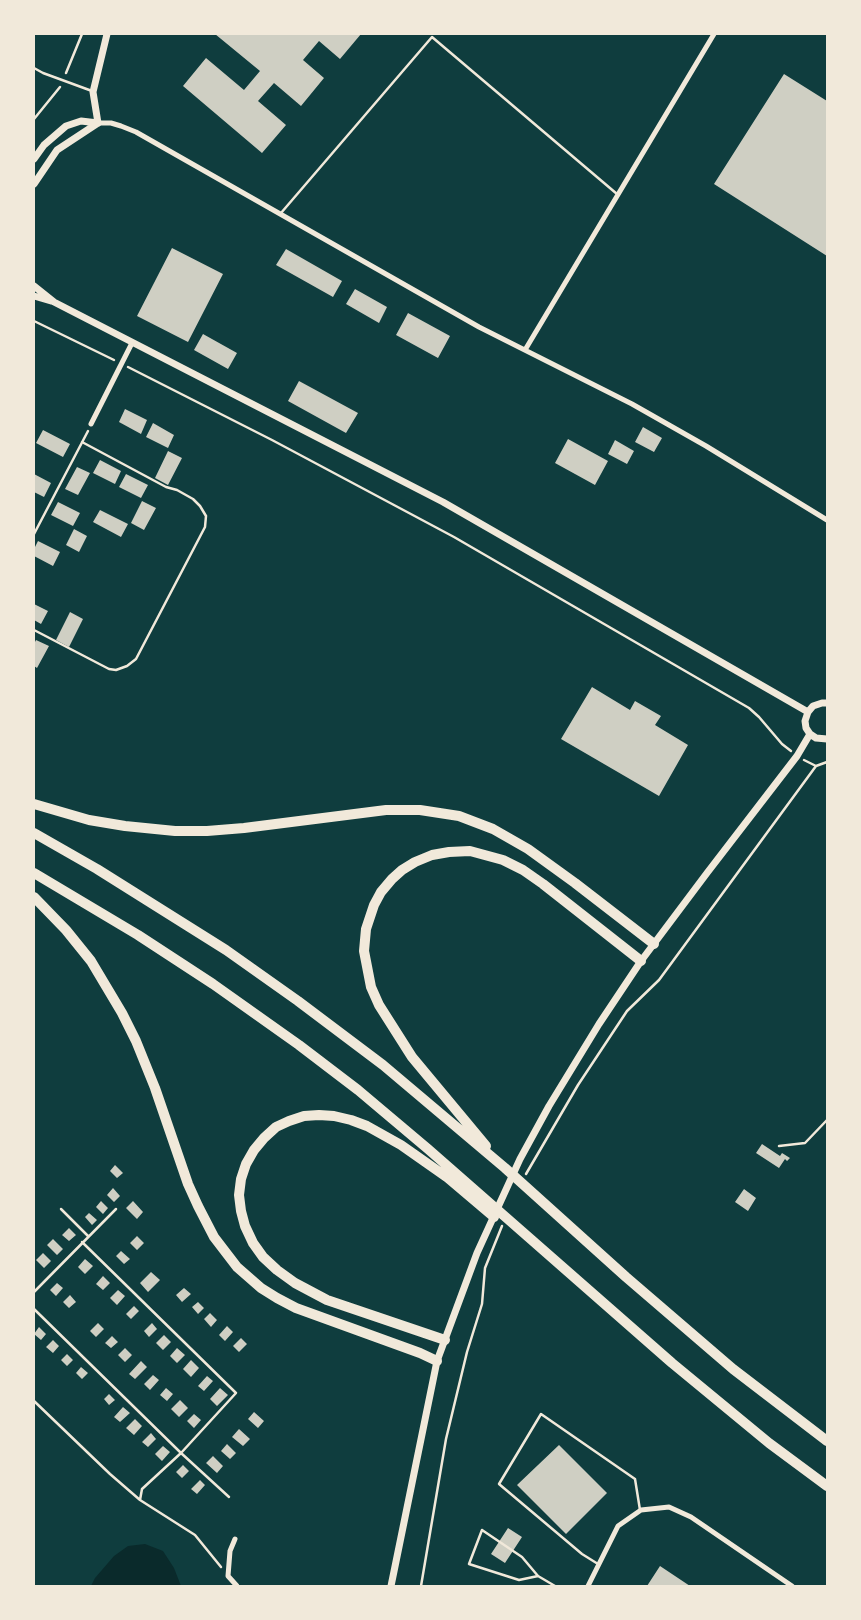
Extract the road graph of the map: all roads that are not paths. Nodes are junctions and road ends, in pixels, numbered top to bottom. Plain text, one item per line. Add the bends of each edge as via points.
1 (107, 34) edge
2 (714, 34) edge
3 (34, 68) edge
4 (94, 92) junction
5 (98, 123) junction
6 (34, 159) edge
7 (34, 184) edge
8 (618, 194) junction
9 (280, 215) junction
10 (34, 286) edge
11 (34, 296) edge
12 (54, 302) junction
13 (132, 343) junction
14 (525, 350) junction
15 (91, 424) road end
16 (827, 520) edge
17 (827, 703) edge
18 (808, 712) junction
19 (810, 734) junction
20 (827, 739) edge
21 (34, 804) edge
22 (34, 833) edge
23 (34, 873) edge
24 (34, 897) edge
25 (654, 944) junction
26 (642, 961) junction
27 (505, 1168) junction
28 (570, 1275) junction
29 (445, 1340) junction
30 (437, 1361) junction
31 (827, 1441) edge
32 (827, 1486) edge
33 (641, 1510) junction
34 (235, 1540) dead end
35 (598, 1564) junction
36 (538, 1576) junction
37 (237, 1586) edge
38 (391, 1586) edge
39 (555, 1586) edge
40 (588, 1586) edge
41 (792, 1586) edge

1 - 4 street
2 - 8 street
3 - 4 lane
4 - 5 street
5 - 6 street via 80,120 66,126 44,145
5 - 7 street via 57,150
5 - 9 street via 111,123 136,132
8 - 9 lane via 432,37
8 - 14 street
9 - 14 street
10 - 12 street
11 - 12 street
12 - 13 street
13 - 15 street
13 - 18 street via 443,502
14 - 16 street via 632,404
17 - 18 street via 819,703
18 - 19 street via 805,721
19 - 20 street
19 - 25 street via 797,756
21 - 25 highway via 97,822 175,831 253,827 386,810 420,810 459,816 493,829 528,849
22 - 27 highway via 98,868 226,950 298,1001 383,1065
23 - 28 highway via 138,935 307,1051 372,1102
24 - 30 highway via 91,962 122,1013 136,1041 188,1184 214,1237 237,1267 261,1288 296,1308
25 - 26 street
26 - 27 highway via 523,870 486,854 470,851 432,855 402,870 381,892 366,929 364,951 379,1005 412,1057
26 - 29 street via 599,1024 539,1124 477,1254
27 - 31 highway via 733,1369
28 - 29 highway via 421,1158 367,1126 319,1115 304,1116 276,1127 254,1150 240,1179 239,1195 245,1226 263,1257 295,1284 327,1300
28 - 32 highway via 716,1400
29 - 30 street
30 - 38 street
33 - 35 street via 618,1526
33 - 35 lane via 635,1479 541,1414 499,1484
33 - 41 street via 669,1507 691,1518
34 - 37 street via 230,1551 228,1576
35 - 40 street
36 - 36 lane via 522,1557 482,1530 469,1564 520,1580
36 - 39 lane

